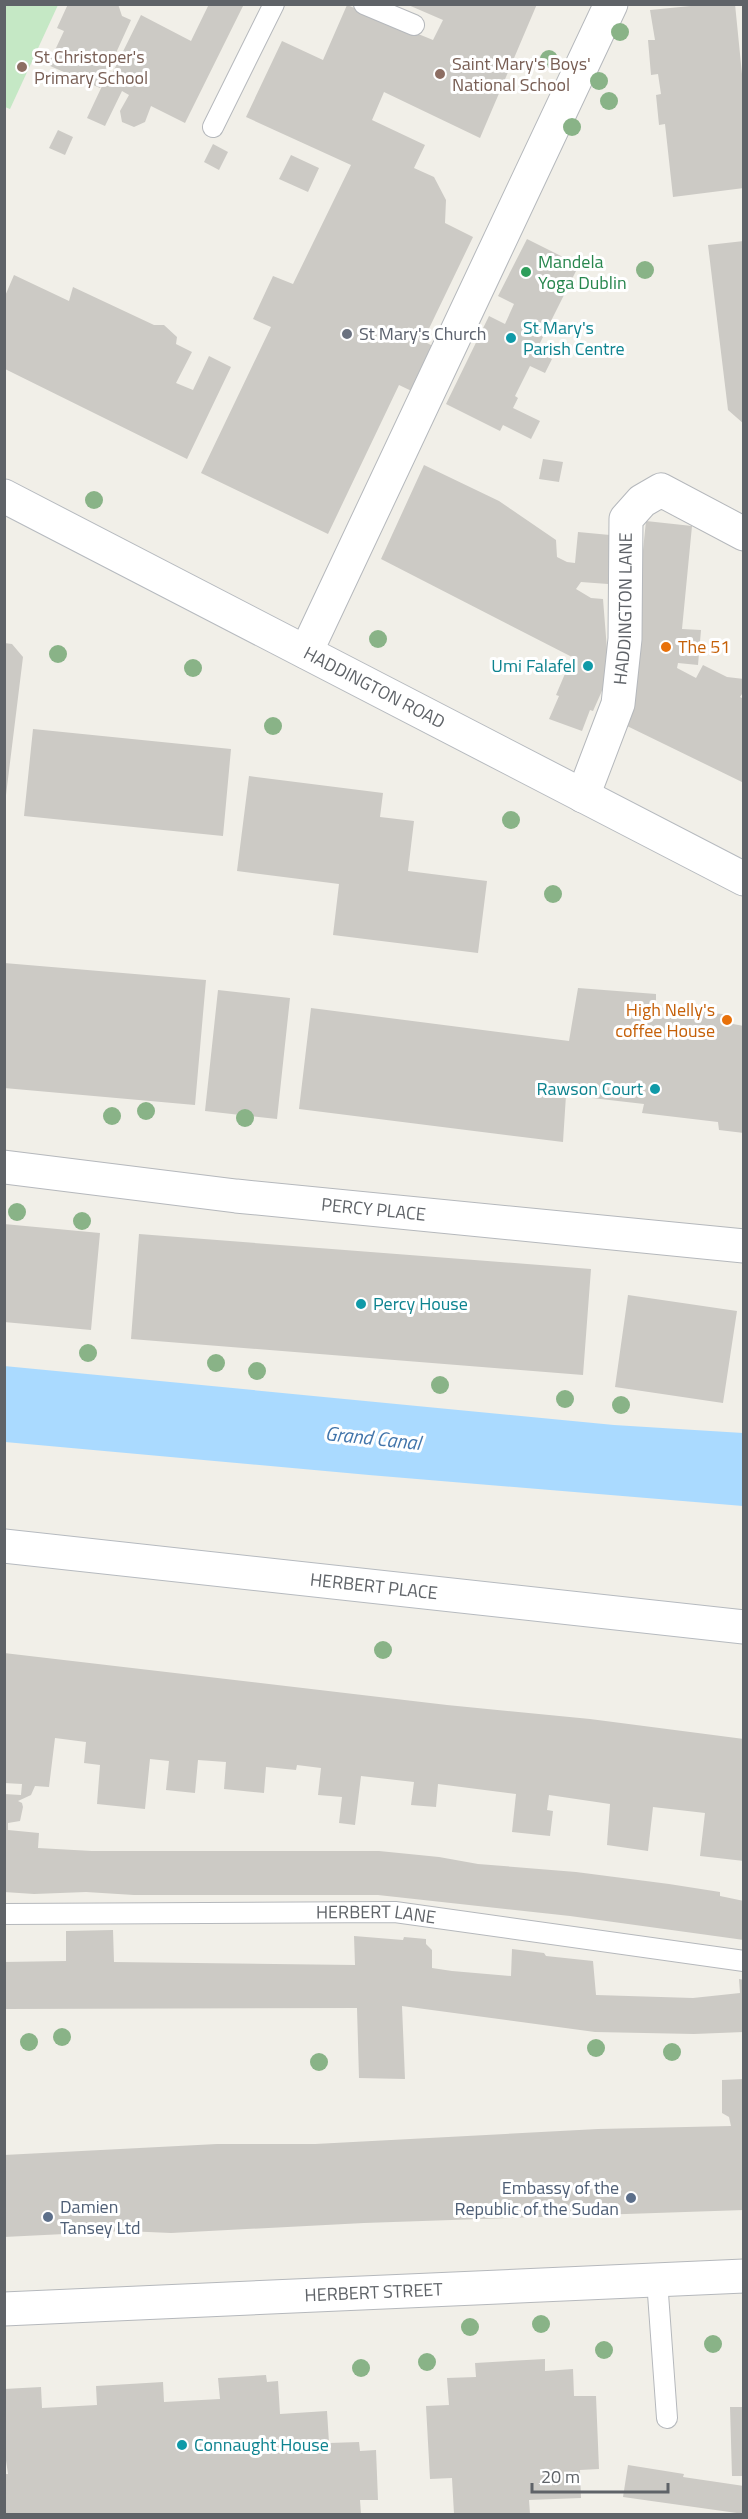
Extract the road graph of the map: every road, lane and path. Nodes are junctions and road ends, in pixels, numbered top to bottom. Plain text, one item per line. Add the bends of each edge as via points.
1 (274, 4) edge
2 (364, 4) edge
3 (611, 4) edge
4 (414, 25) dead end
5 (213, 128) dead end
6 (4, 496) edge
7 (744, 534) edge
8 (306, 652) junction
9 (583, 796) junction
10 (744, 879) edge
11 (4, 1167) edge
12 (744, 1246) edge
13 (4, 1546) edge
14 (744, 1627) edge
15 (4, 1914) edge
16 (744, 1961) edge
17 (744, 2276) edge
18 (657, 2280) junction
19 (4, 2309) edge
20 (667, 2418) dead end

1 - 5 lane
2 - 4 lane
3 - 8 street
6 - 8 street, HADDINGTON ROAD
7 - 9 street, HADDINGTON LANE via 661,490 642,501 626,519 625,639 618,704
8 - 9 street, HADDINGTON ROAD
9 - 10 street, HADDINGTON ROAD
11 - 12 street, PERCY PLACE via 236,1196
13 - 14 street, HERBERT PLACE
15 - 16 lane, HERBERT LANE via 395,1912
17 - 18 street, HERBERT STREET
18 - 19 street, HERBERT STREET
18 - 20 lane

